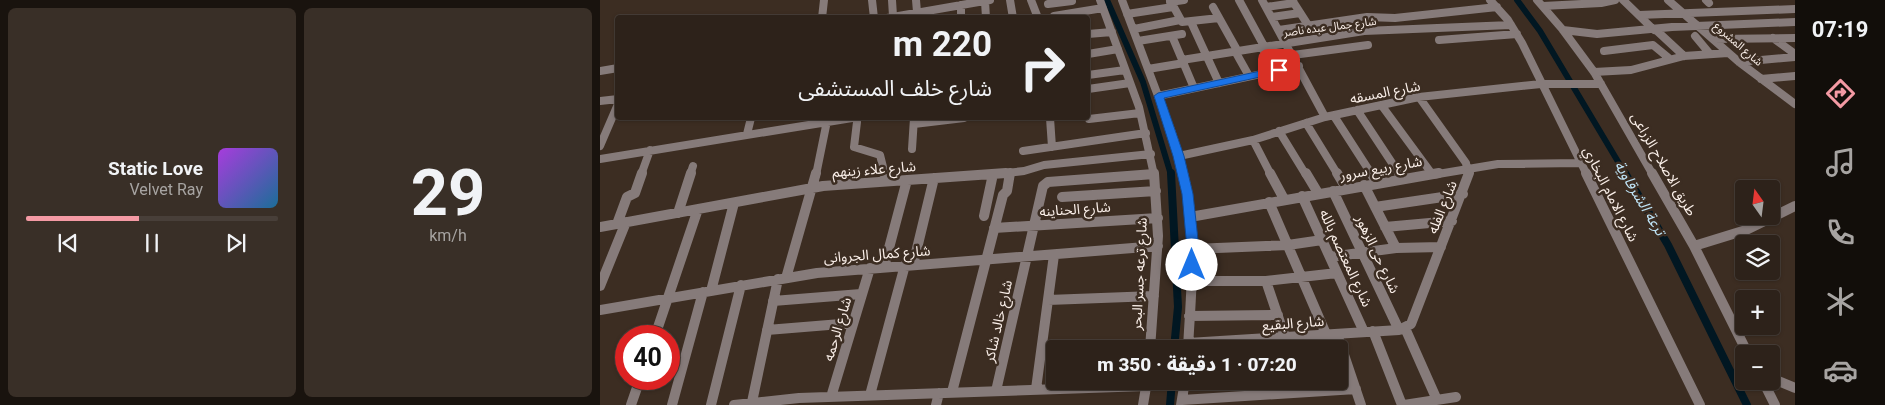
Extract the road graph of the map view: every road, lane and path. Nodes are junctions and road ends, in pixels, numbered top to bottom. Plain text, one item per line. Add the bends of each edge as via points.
1 (824, 0) edge
2 (872, 0) edge
3 (892, 0) edge
4 (916, 0) edge
5 (937, 0) edge
6 (988, 0) edge
7 (1010, 0) edge
8 (1031, 0) edge
9 (1071, 0) edge
10 (1122, 0) edge
11 (1184, 0) edge
12 (1239, 0) edge
13 (1490, 0) edge
14 (1615, 0) edge
15 (1623, 0) edge
16 (1668, 0) edge
17 (1293, 2) edge
18 (1600, 2) edge
19 (962, 3) edge
20 (1171, 3) edge
21 (1540, 3) edge
22 (1101, 4) edge
23 (1264, 4) edge
24 (1048, 5) edge
25 (1213, 7) dead end
26 (1496, 8) junction
27 (938, 9) junction
28 (1770, 10) junction
29 (1794, 10) edge
30 (916, 12) junction
31 (1684, 12) junction
32 (1300, 13) junction
33 (1128, 14) junction
34 (822, 15) edge
35 (874, 15) edge
36 (890, 15) edge
37 (900, 15) edge
38 (986, 15) edge
39 (1012, 15) edge
40 (1037, 15) edge
41 (1076, 15) edge
42 (1639, 15) junction
43 (1272, 17) junction
44 (1219, 18) junction
45 (1181, 21) junction
46 (1191, 22) junction
47 (1791, 22) edge
48 (1308, 25) junction
49 (1511, 25) junction
50 (1700, 26) junction
51 (1795, 28) edge
52 (1134, 29) junction
53 (1279, 30) junction
54 (1563, 30) junction
55 (1655, 30) junction
56 (1112, 32) junction
57 (1090, 34) edge
58 (1182, 34) dead end
59 (1517, 34) junction
60 (1172, 36) junction
61 (1695, 36) dead end
62 (1773, 38) junction
63 (1795, 38) edge
64 (1714, 39) junction
65 (1439, 40) dead end
66 (1138, 41) junction
67 (1286, 42) junction
68 (1368, 45) dead end
69 (1262, 46) junction
70 (1118, 49) junction
71 (1236, 51) junction
72 (1604, 51) dead end
73 (1728, 53) junction
74 (1090, 54) edge
75 (1710, 54) junction
76 (1294, 55) junction
77 (1795, 55) edge
78 (1206, 56) junction
79 (1684, 56) junction
80 (1670, 59) junction
81 (1183, 62) junction
82 (1738, 62) junction
83 (1299, 66) junction
84 (615, 68) edge
85 (1148, 69) junction
86 (1125, 70) junction
87 (1279, 70) junction
88 (600, 71) edge
89 (1594, 72) junction
90 (1090, 76) edge
91 (1249, 76) junction
92 (1795, 76) edge
93 (1761, 79) junction
94 (1130, 83) junction
95 (1219, 83) junction
96 (1545, 84) junction
97 (1588, 84) joint
98 (1601, 84) junction
99 (1194, 88) junction
100 (1090, 89) edge
101 (1795, 94) edge
102 (1158, 96) junction
103 (1784, 96) junction
104 (1419, 98) junction
105 (615, 99) edge
106 (600, 101) edge
107 (1795, 104) edge
108 (1382, 106) junction
109 (1357, 110) junction
110 (615, 111) edge
111 (1140, 113) junction
112 (1329, 117) junction
113 (1090, 119) edge
114 (750, 120) edge
115 (855, 120) edge
116 (931, 120) edge
117 (1050, 120) edge
118 (827, 121) junction
119 (914, 121) edge
120 (1306, 123) junction
121 (1279, 131) junction
122 (1146, 133) junction
123 (746, 134) junction
124 (1253, 140) junction
125 (600, 146) edge
126 (1052, 146) junction
127 (912, 149) dead end
128 (650, 150) junction
129 (1023, 150) dead end
130 (1151, 154) junction
131 (1179, 156) junction
132 (600, 159) edge
133 (1579, 163) junction
134 (694, 166) dead end
135 (1469, 168) junction
136 (1010, 173) junction
137 (993, 174) junction
138 (1154, 174) junction
139 (1432, 174) junction
140 (934, 178) junction
141 (1402, 178) junction
142 (907, 180) junction
143 (886, 182) junction
144 (1377, 183) junction
145 (1364, 185) junction
146 (813, 188) junction
147 (1346, 188) junction
148 (1156, 191) junction
149 (1333, 191) junction
150 (1318, 193) junction
151 (1462, 194) junction
152 (1302, 196) junction
153 (1062, 197) dead end
154 (1284, 199) junction
155 (1269, 202) junction
156 (734, 203) junction
157 (1795, 206) edge
158 (1375, 207) junction
159 (698, 209) junction
160 (678, 212) junction
161 (984, 216) dead end
162 (1190, 217) junction
163 (1158, 218) junction
164 (1452, 222) junction
165 (622, 223) junction
166 (1034, 226) junction
167 (600, 227) edge
168 (1385, 227) junction
169 (994, 228) junction
170 (1322, 240) junction
171 (1288, 245) junction
172 (1158, 246) junction
173 (1694, 246) junction
174 (1441, 247) junction
175 (1396, 248) junction
176 (1193, 249) junction
177 (1362, 252) junction
178 (1054, 255) junction
179 (1026, 257) junction
180 (1330, 257) junction
181 (986, 260) junction
182 (909, 265) junction
183 (884, 267) junction
184 (870, 268) junction
185 (1338, 273) junction
186 (1303, 278) junction
187 (782, 279) junction
188 (1191, 281) junction
189 (1266, 281) junction
190 (600, 286) edge
191 (741, 286) junction
192 (707, 291) junction
193 (861, 294) junction
194 (1154, 296) junction
195 (668, 298) junction
196 (1048, 300) junction
197 (774, 301) junction
198 (600, 310) edge
199 (1278, 315) junction
200 (1189, 316) junction
201 (853, 323) junction
202 (659, 325) edge
203 (1402, 329) junction
204 (767, 330) junction
205 (1368, 332) junction
206 (1331, 334) junction
207 (1304, 336) junction
208 (1285, 337) junction
209 (1151, 340) edge
210 (1188, 340) edge
211 (1280, 340) edge
212 (1305, 340) edge
213 (1744, 345) edge
214 (1780, 382) edge
215 (1046, 388) edge
216 (1795, 388) edge
217 (1036, 389) junction
218 (1356, 389) junction
219 (636, 390) edge
220 (1146, 390) edge
221 (1767, 390) edge
222 (996, 391) junction
223 (952, 392) junction
224 (938, 393) junction
225 (870, 395) junction
226 (831, 397) junction
227 (1456, 397) dead end
228 (1436, 400) junction
229 (1181, 402) edge
230 (758, 403) edge
231 (631, 405) edge
232 (672, 405) edge
233 (711, 405) edge
234 (734, 405) edge
235 (936, 405) edge
236 (1143, 405) edge
237 (1361, 405) edge
238 (1403, 405) edge
239 (1700, 405) edge
240 (1776, 405) edge

1 - 34 street
2 - 35 street
3 - 36 street
4 - 30 street
5 - 27 street
6 - 19 street
6 - 38 street
7 - 39 street
8 - 40 street
9 - 24 street
9 - 41 street
10 - 33 street
11 - 20 street
12 - 69 street
13 - 26 street, شارع الامام البخاري
14 - 18 street
15 - 42 street
16 - 31 street, شارع المشروع
17 - 23 street
17 - 32 street
18 - 21 street
19 - 27 street
20 - 33 street
20 - 45 street
21 - 54 street, طريق الاصلاح الزراعى
22 - 41 street
22 - 56 street, شارع ترعه جسر البحر
23 - 43 street
25 - 44 street
26 - 48 street
26 - 49 street, شارع الامام البخاري
27 - 30 street
28 - 29 street
28 - 31 street
28 - 47 street
30 - 37 street
31 - 42 street
31 - 50 street, شارع المشروع
32 - 43 street
32 - 48 street
33 - 52 street
42 - 55 street
43 - 53 street
44 - 46 street
44 - 71 street
45 - 46 street
45 - 52 street
46 - 78 street
47 - 50 street
47 - 51 street
48 - 53 street
49 - 59 street, شارع الامام البخاري
49 - 67 street, شارع جمال عبده ناصر via 1371,30
50 - 55 street
50 - 64 street, شارع المشروع
52 - 66 street
53 - 67 street
54 - 55 street via 1597,34
54 - 89 street, طريق الاصلاح الزراعى
55 - 79 street
56 - 57 street
56 - 70 street, شارع ترعه جسر البحر
58 - 60 street
59 - 65 street
59 - 96 street, شارع الامام البخاري
60 - 66 street
60 - 81 street
61 - 75 street
62 - 63 street
62 - 64 street
62 - 77 street
64 - 73 street, شارع المشروع
66 - 85 street
67 - 69 street, شارع جمال عبده ناصر
67 - 76 street
68 - 76 street
69 - 71 street, شارع جمال عبده ناصر
69 - 87 street
70 - 74 street
70 - 86 street, شارع ترعه جسر البحر
71 - 78 street, شارع جمال عبده ناصر
71 - 91 street
72 - 80 street via 1653,45
73 - 75 street
73 - 82 street, شارع المشروع
75 - 79 street
76 - 83 street
77 - 82 street
78 - 81 street, شارع جمال عبده ناصر
78 - 95 street
79 - 80 street
80 - 89 street via 1631,70
81 - 85 street, شارع جمال عبده ناصر
81 - 99 street
82 - 93 street, شارع المشروع
83 - 87 street
83 - 112 street
84 - 88 street
85 - 102 street
86 - 90 street
86 - 94 street, شارع ترعه جسر البحر
87 - 91 street
89 - 98 street, طريق الاصلاح الزراعى
91 - 95 street
92 - 93 street
93 - 103 street, شارع المشروع
94 - 100 street
94 - 111 street, شارع ترعه جسر البحر
95 - 99 street
96 - 97 street, شارع المسقه
96 - 104 street, شارع المسقه
96 - 133 street, شارع الامام البخاري
97 - 98 street, شارع المسقه
98 - 173 street, طريق الاصلاح الزراعى
99 - 102 street
101 - 103 street
102 - 131 street
103 - 107 street, شارع المشروع
104 - 108 street, شارع المسقه
104 - 135 street, شارع الفله
105 - 106 street
108 - 109 street, شارع المسقه
108 - 139 street
109 - 112 street, شارع المسقه
109 - 141 street
110 - 125 street
111 - 113 street
111 - 122 street, شارع ترعه جسر البحر
112 - 120 street, شارع المسقه
112 - 144 street
114 - 123 street
115 - 118 street
115 - 143 street via 854,147 880,155
116 - 119 street
117 - 126 street
118 - 123 street via 780,126
118 - 146 street
119 - 127 street
120 - 121 street, شارع المسقه
120 - 147 street
121 - 124 street, شارع المسقه
121 - 150 street
122 - 126 street
122 - 130 street, شارع ترعه جسر البحر
123 - 128 street
124 - 131 street, شارع المسقه
124 - 154 street
126 - 129 street
128 - 132 street
128 - 165 street via 635,193 627,196
130 - 136 street, شارع علاء زينهم via 1044,164
130 - 138 street, شارع ترعه جسر البحر
131 - 162 street
133 - 135 street, شارع ربيع سرور via 1498,164
133 - 239 street, شارع الامام البخاري
134 - 160 street
135 - 139 street, شارع ربيع سرور
135 - 151 street, شارع الفله
136 - 137 street, شارع علاء زينهم
136 - 169 street
137 - 140 street, شارع علاء زينهم
137 - 161 street
138 - 148 street, شارع ترعه جسر البحر
138 - 166 street, شارع خالد شاكر via 1046,183 1042,186
139 - 141 street, شارع ربيع سرور
140 - 142 street, شارع علاء زينهم
140 - 182 street
141 - 144 street, شارع ربيع سرور
142 - 143 street, شارع علاء زينهم
142 - 183 street
143 - 146 street, شارع علاء زينهم
144 - 145 street, شارع ربيع سرور
145 - 147 street, شارع ربيع سرور
145 - 158 street
146 - 156 street, شارع علاء زينهم
146 - 187 street
147 - 149 street, شارع ربيع سرور
148 - 153 street
148 - 163 street, شارع ترعه جسر البحر
149 - 150 street, شارع ربيع سرور
149 - 177 street, شارع حى الزهور
150 - 152 street, شارع ربيع سرور
151 - 158 street
151 - 164 street, شارع الفله
152 - 154 street, شارع ربيع سرور
152 - 170 street, شارع المعتصم بالله
154 - 155 street, شارع ربيع سرور
155 - 162 street, شارع ربيع سرور
155 - 171 street
156 - 159 street, شارع علاء زينهم
156 - 192 street
157 - 173 street via 1746,230
158 - 168 street
159 - 160 street, شارع علاء زينهم
159 - 195 street
160 - 165 street, شارع علاء زينهم
162 - 176 street
163 - 166 street, شارع الحناينه
163 - 172 street, شارع ترعه جسر البحر
164 - 168 street
164 - 174 street, شارع الفله
165 - 167 street, شارع علاء زينهم
165 - 190 street
166 - 169 street, شارع الحناينه
166 - 179 street, شارع خالد شاكر
168 - 175 street
169 - 181 street
170 - 171 street
170 - 180 street, شارع المعتصم بالله
171 - 176 street
171 - 186 street
172 - 178 street, شارع كمال الجروانى
172 - 194 street, شارع ترعه جسر البحر
173 - 213 street, طريق الاصلاح الزراعى
174 - 175 street
174 - 203 street, شارع الفله via 1411,324
175 - 177 street
176 - 188 street
177 - 180 street
177 - 203 street, شارع حى الزهور
178 - 179 street, شارع كمال الجروانى
178 - 196 street
179 - 181 street, شارع كمال الجروانى
179 - 222 street, شارع خالد شاكر
180 - 185 street, شارع المعتصم بالله
181 - 182 street, شارع كمال الجروانى
181 - 223 street
182 - 183 street, شارع كمال الجروانى
182 - 225 street
183 - 184 street, شارع كمال الجروانى
184 - 187 street, شارع كمال الجروانى
184 - 193 street, شارع الرحمه
185 - 186 street
185 - 205 street, شارع المعتصم بالله
186 - 189 street
186 - 206 street
187 - 191 street, شارع كمال الجروانى
187 - 197 street
188 - 189 street
188 - 200 street
189 - 199 street
191 - 192 street, شارع كمال الجروانى
191 - 233 street
192 - 195 street, شارع كمال الجروانى
192 - 232 street
193 - 197 street
193 - 201 street, شارع الرحمه
194 - 196 street
194 - 209 street, شارع ترعه جسر البحر
195 - 198 street, شارع كمال الجروانى
195 - 202 street
196 - 217 street
197 - 204 street
199 - 200 street
199 - 208 street
200 - 210 street
201 - 204 street
201 - 226 street, شارع الرحمه
203 - 205 street, شارع البقيع
203 - 228 street
204 - 230 street
205 - 206 street, شارع البقيع
205 - 238 street
206 - 207 street, شارع البقيع
206 - 218 street
207 - 208 street, شارع البقيع
207 - 212 street
208 - 211 street, شارع البقيع
214 - 216 street
215 - 217 street
217 - 222 street
218 - 229 street
218 - 237 street
219 - 231 street
220 - 236 street
221 - 240 street
222 - 223 street
223 - 224 street
224 - 225 street
224 - 235 street
225 - 226 street
226 - 230 street
227 - 228 street
228 - 238 street
230 - 234 street

